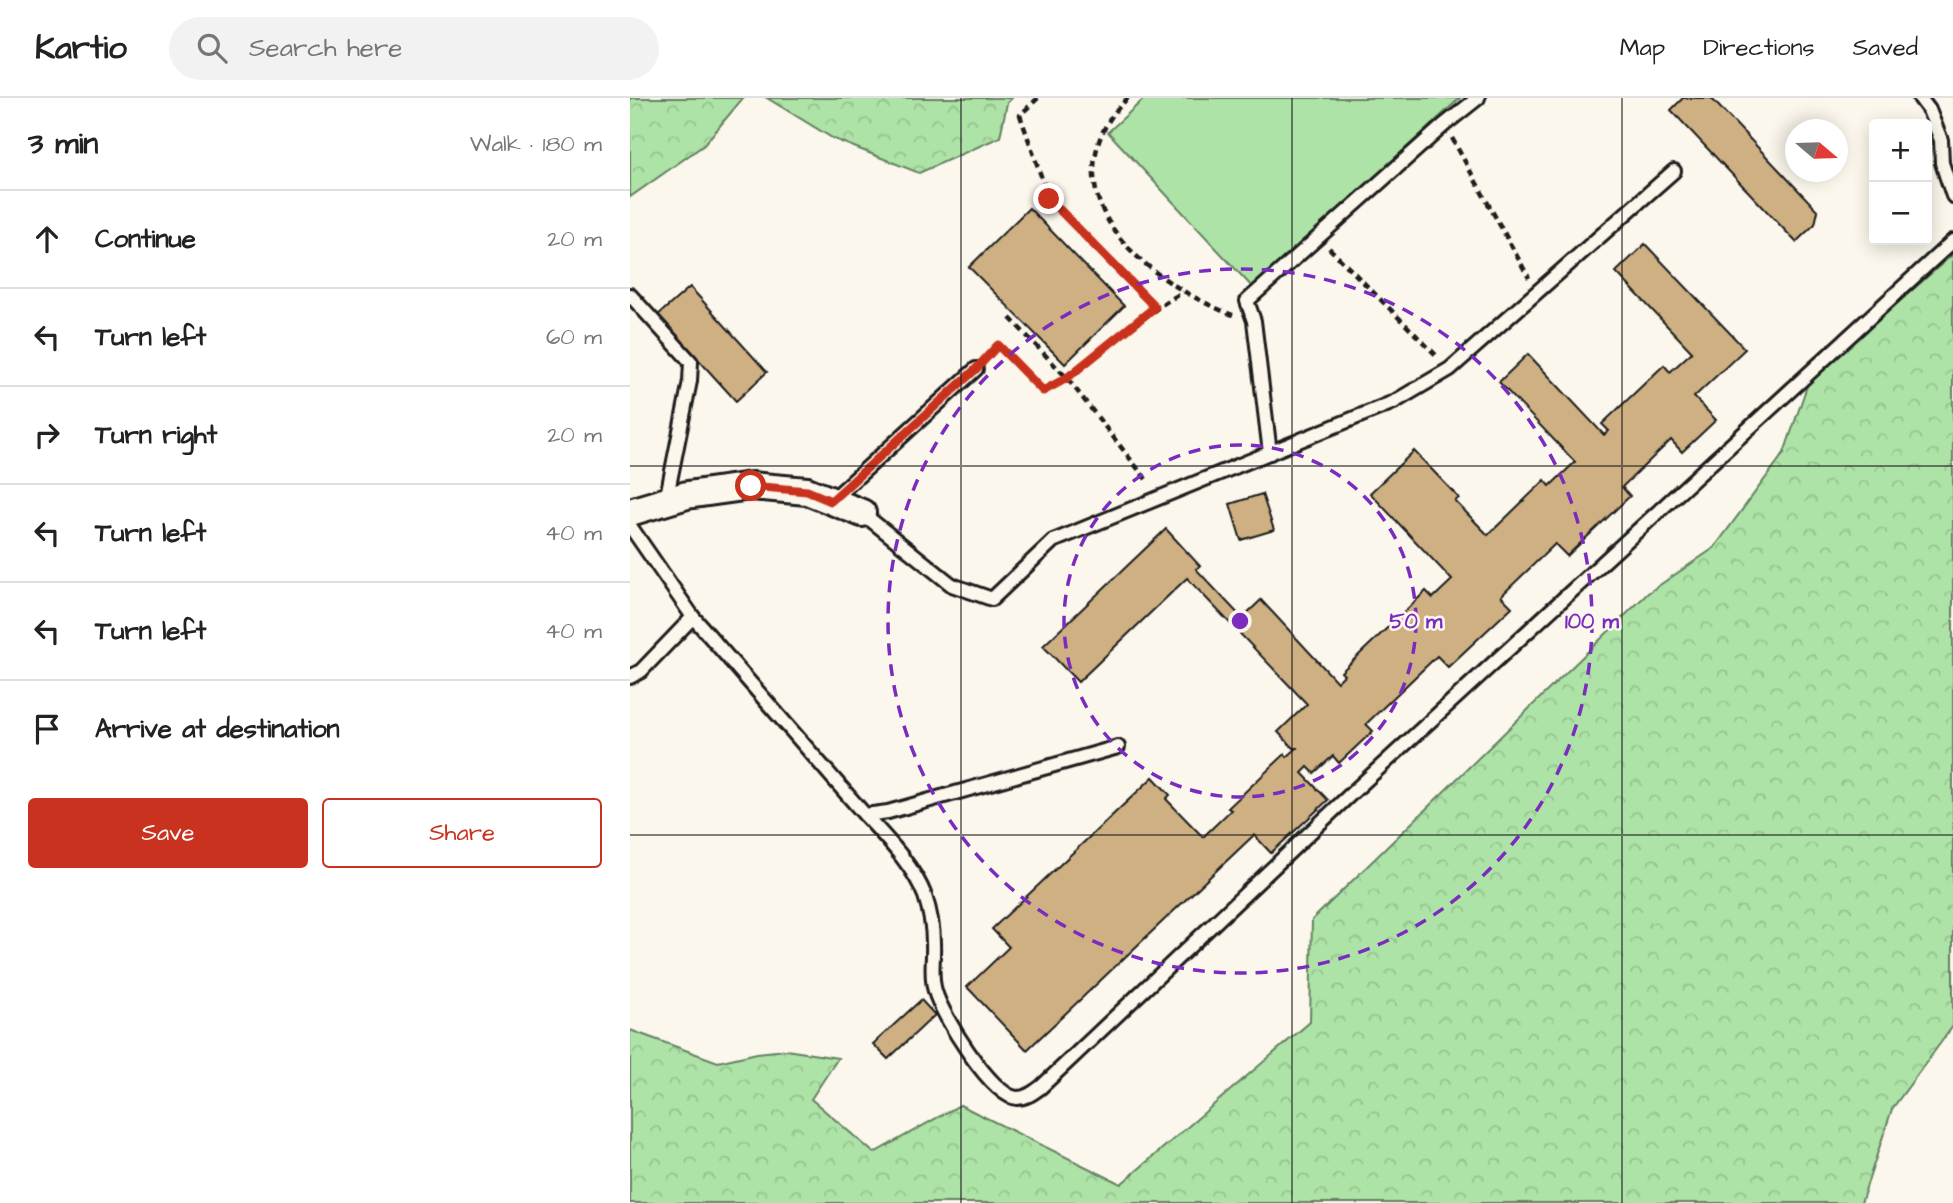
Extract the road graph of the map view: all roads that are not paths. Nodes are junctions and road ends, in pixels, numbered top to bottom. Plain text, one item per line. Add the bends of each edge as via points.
1 (1478, 98) edge
2 (1920, 98) edge
3 (1674, 172) dead end
4 (1953, 196) edge
5 (1953, 241) edge
6 (630, 295) edge
7 (976, 369) road end
8 (1270, 453) junction
9 (831, 501) junction
10 (666, 502) junction
11 (630, 512) edge
12 (862, 513) joint
13 (630, 526) edge
14 (693, 617) junction
15 (630, 677) edge
16 (1118, 747) dead end
17 (865, 815) junction

1 - 8 lane via 1247,301 1254,321
2 - 4 lane via 1941,140 1942,163
3 - 8 lane via 1450,369 1394,402
5 - 17 lane via 1028,1096 1006,1095 990,1082 965,1047 935,994 931,919 924,895 911,871
6 - 10 lane via 691,362
7 - 9 lane
8 - 12 lane via 1053,541 992,599 952,584
9 - 10 street via 807,491 751,486
9 - 12 street
10 - 11 street
13 - 14 lane
14 - 15 lane
14 - 17 lane
16 - 17 lane

